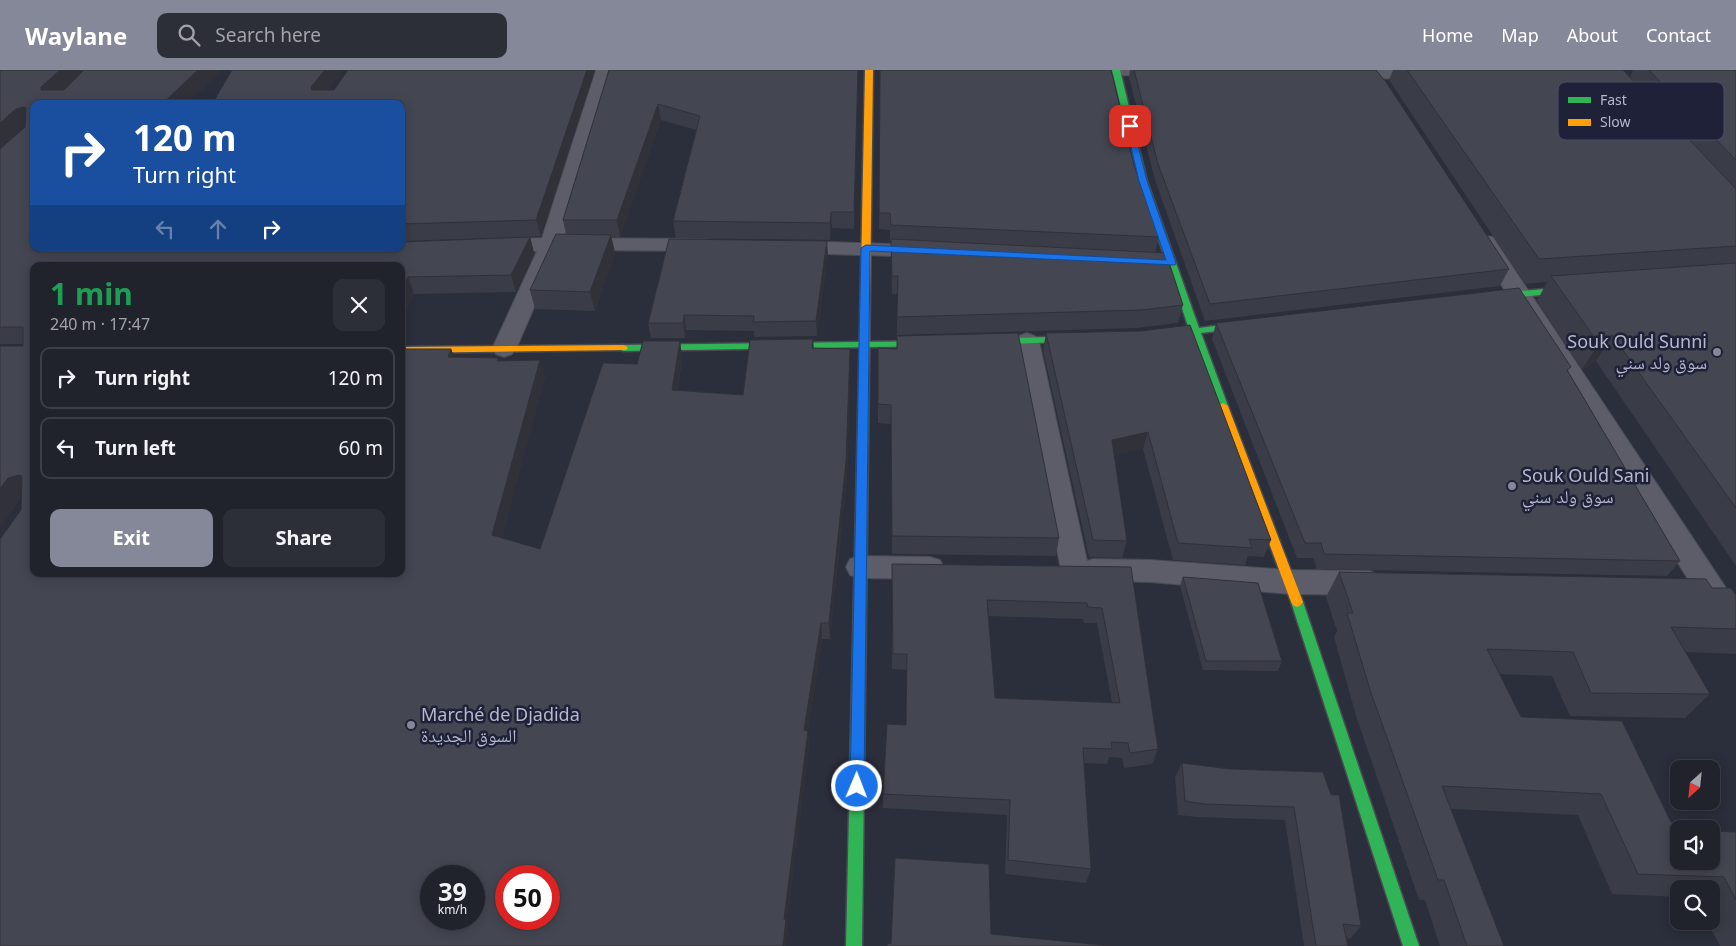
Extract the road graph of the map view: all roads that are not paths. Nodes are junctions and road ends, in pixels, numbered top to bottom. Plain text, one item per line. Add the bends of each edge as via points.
1 (605, 70) edge
2 (869, 70) edge
3 (1109, 70) edge
4 (1116, 70) edge
5 (1185, 71) edge
6 (1322, 72) edge
7 (1370, 72) edge
8 (1450, 74) edge
9 (1389, 95) edge
10 (1475, 227) edge
11 (551, 244) junction
12 (473, 246) edge
13 (726, 246) edge
14 (776, 246) edge
15 (866, 248) junction
16 (945, 252) edge
17 (1588, 288) edge
18 (1519, 293) junction
19 (1470, 299) edge
20 (1264, 323) edge
21 (1195, 331) junction
22 (1147, 337) edge
23 (1097, 339) edge
24 (1027, 341) junction
25 (950, 343) edge
26 (970, 343) edge
27 (864, 346) junction
28 (504, 349) junction
29 (405, 350) edge
30 (860, 567) junction
31 (958, 568) edge
32 (1046, 570) edge
33 (1075, 570) junction
34 (1290, 582) junction
35 (1398, 584) edge
36 (1681, 590) edge
37 (1723, 591) edge
38 (1736, 626) edge
39 (854, 946) edge
40 (1411, 946) edge

1 - 11 street
2 - 15 street
3 - 4 street
4 - 5 street
4 - 21 street via 1162,262
6 - 7 street
7 - 8 street
7 - 9 street
10 - 18 street
11 - 12 street
11 - 13 street
11 - 28 street
14 - 15 street
15 - 16 street
15 - 27 street
17 - 18 street
18 - 19 street
18 - 37 street
20 - 21 street
21 - 22 street
21 - 34 street
23 - 24 street
24 - 26 street
24 - 33 street
25 - 27 street
27 - 28 street
27 - 30 street
28 - 29 street
30 - 31 street
30 - 39 street
32 - 33 street
33 - 34 street via 1150,571
34 - 35 street
34 - 40 street
36 - 37 street
37 - 38 street

